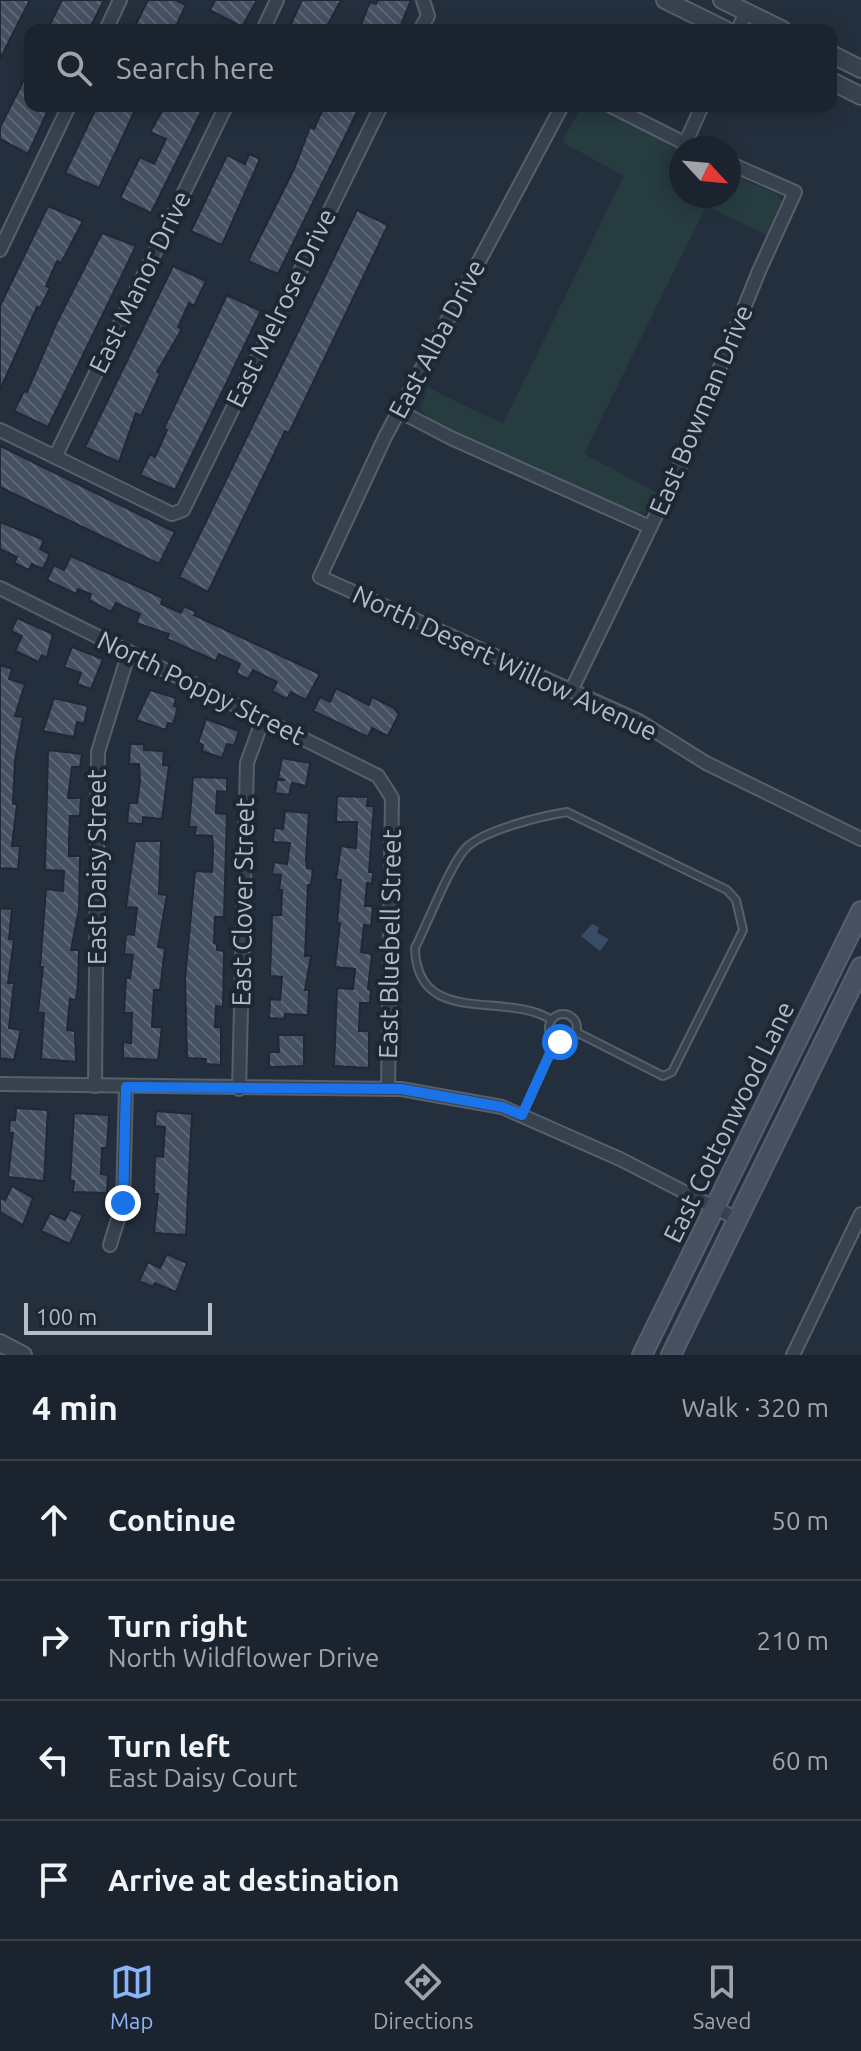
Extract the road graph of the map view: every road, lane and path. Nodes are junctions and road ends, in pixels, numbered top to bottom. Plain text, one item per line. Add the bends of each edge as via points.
1 (120, 0) edge
2 (277, 0) edge
3 (423, 0) edge
4 (665, 0) edge
5 (722, 0) edge
6 (746, 12) junction
7 (109, 24) edge
8 (266, 24) edge
9 (423, 24) edge
10 (714, 24) edge
11 (741, 24) edge
12 (771, 24) edge
13 (837, 57) edge
14 (861, 69) edge
15 (837, 84) edge
16 (861, 96) edge
17 (66, 112) edge
18 (223, 112) edge
19 (378, 112) edge
20 (559, 112) edge
21 (623, 112) edge
22 (700, 112) edge
23 (670, 136) edge
24 (692, 136) edge
25 (741, 168) edge
26 (0, 250) edge
27 (399, 411) junction
28 (0, 430) edge
29 (55, 457) junction
30 (650, 527) junction
31 (320, 577) joint
32 (0, 588) edge
33 (129, 652) junction
34 (571, 691) junction
35 (263, 719) junction
36 (392, 798) joint
37 (861, 839) edge
38 (861, 911) edge
39 (861, 967) edge
40 (550, 1019) junction
41 (576, 1032) junction
42 (556, 1040) junction
43 (0, 1084) edge
44 (95, 1086) junction
45 (126, 1087) junction
46 (239, 1089) junction
47 (388, 1089) junction
48 (522, 1115) junction
49 (715, 1208) junction
50 (861, 1214) edge
51 (737, 1219) junction
52 (110, 1245) dead end
53 (0, 1343) edge
54 (23, 1355) edge
55 (642, 1355) edge
56 (671, 1355) edge
57 (793, 1355) edge

1 - 7 street
2 - 8 street
3 - 9 street via 428,16
4 - 10 street
5 - 6 street
6 - 11 street
6 - 12 street
13 - 14 street
15 - 16 street
17 - 26 street
18 - 29 street, East Manor Drive
19 - 29 street, East Melrose Drive via 183,510 172,514
20 - 27 street, East Alba Drive
21 - 23 street
22 - 24 street
25 - 30 street, East Bowman Drive via 795,192
27 - 30 street
27 - 31 street, East Alba Drive
28 - 29 street
30 - 34 street, East Bowman Drive
31 - 34 street, North Desert Willow Avenue
32 - 33 street, North Poppy Street
33 - 35 street, North Poppy Street
33 - 44 street, East Daisy Street via 98,752
34 - 37 street, North Desert Willow Avenue via 639,721 706,763
35 - 36 street, North Poppy Street via 378,776
35 - 46 street, East Clover Street via 247,763
36 - 47 street, East Bluebell Street
38 - 49 main road, East Cottonwood Lane
39 - 51 main road, East Cottonwood Lane
40 - 41 lane via 567,1014 576,1023
40 - 41 lane via 532,1008 450,1002 424,982 415,948 464,849 479,838 567,812 727,890 736,900 743,930 672,1072 663,1076
40 - 42 lane via 548,1029
41 - 42 lane via 565,1042
42 - 48 lane
43 - 44 street
44 - 45 street
45 - 46 street
45 - 52 street via 123,1203
46 - 47 street
47 - 48 street via 502,1107
48 - 49 street
49 - 51 street
49 - 55 main road, East Cottonwood Lane
50 - 57 street
51 - 56 main road, East Cottonwood Lane
53 - 54 street

